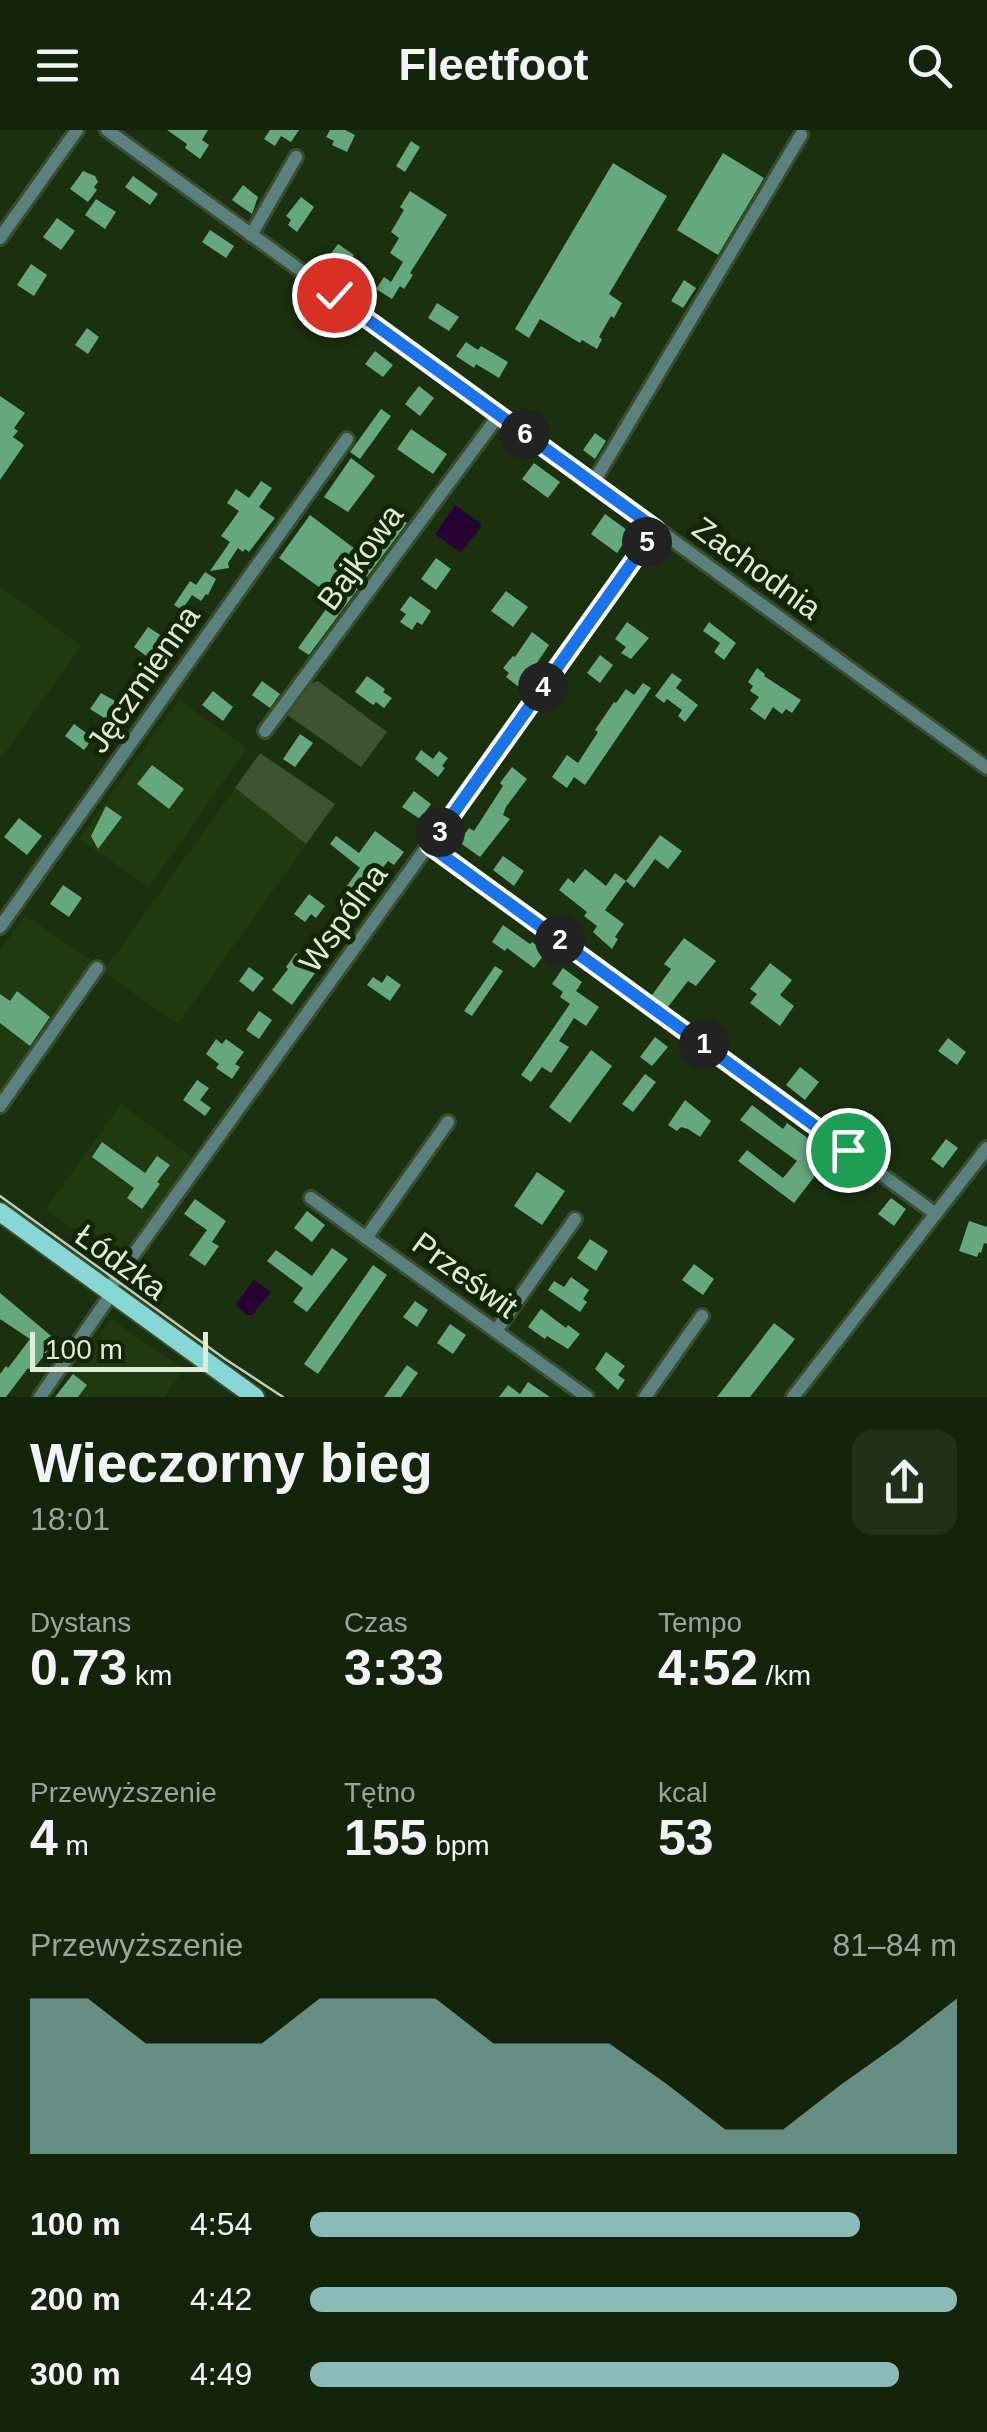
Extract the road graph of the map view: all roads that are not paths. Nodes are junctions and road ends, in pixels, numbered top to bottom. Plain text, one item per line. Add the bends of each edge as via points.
1 (77, 130) edge
2 (107, 130) edge
3 (801, 135) dead end
4 (296, 157) dead end
5 (251, 234) junction
6 (0, 238) edge
7 (499, 415) junction
8 (347, 439) dead end
9 (593, 483) junction
10 (656, 529) junction
11 (264, 731) dead end
12 (987, 768) edge
13 (430, 846) junction
14 (0, 926) edge
15 (98, 968) dead end
16 (0, 1106) edge
17 (448, 1122) dead end
18 (987, 1148) edge
19 (310, 1198) dead end
20 (0, 1212) edge
21 (936, 1214) junction
22 (575, 1219) dead end
23 (366, 1238) junction
24 (110, 1292) junction
25 (702, 1316) dead end
26 (496, 1331) junction
27 (40, 1397) edge
28 (255, 1397) edge
29 (587, 1397) edge
30 (645, 1397) edge
31 (793, 1397) edge

1 - 6 street
2 - 5 street, Zachodnia
3 - 9 street
4 - 5 street
5 - 7 street, Zachodnia
7 - 9 street, Zachodnia
7 - 11 street, Bajkowa
8 - 14 street, Jęczmienna
9 - 10 street, Zachodnia
10 - 12 street, Zachodnia
10 - 13 street, Wspólna
13 - 21 street
13 - 24 street, Wspólna
15 - 16 street
17 - 23 street
18 - 21 street
19 - 23 street, Prześwit
20 - 24 main road, Łódzka
21 - 31 street
22 - 26 street
23 - 26 street, Prześwit
24 - 27 street, Wspólna
24 - 28 main road, Łódzka
25 - 30 street
26 - 29 street, Prześwit

